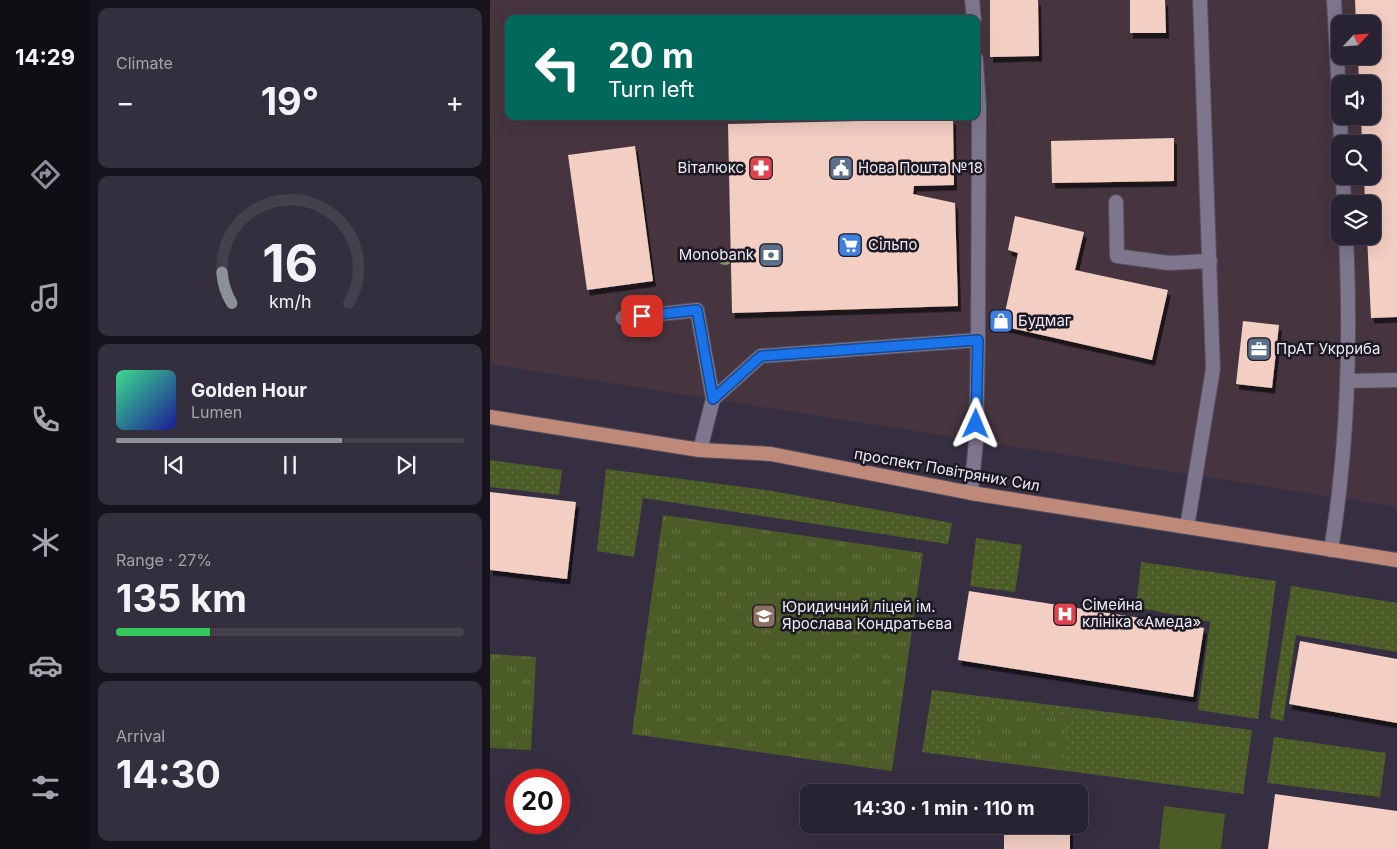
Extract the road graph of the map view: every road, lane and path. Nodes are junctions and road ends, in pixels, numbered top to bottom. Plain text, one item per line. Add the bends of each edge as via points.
1 (972, 0) edge
2 (1200, 0) edge
3 (1334, 0) edge
4 (974, 15) edge
5 (1338, 75) edge
6 (979, 120) edge
7 (1116, 202) dead end
8 (1346, 245) edge
9 (1210, 261) junction
10 (624, 318) dead end
11 (978, 340) junction
12 (1397, 380) edge
13 (1347, 381) junction
14 (713, 399) junction
15 (490, 417) edge
16 (700, 450) junction
17 (971, 493) junction
18 (1187, 527) junction
19 (1330, 550) junction
20 (1397, 560) edge

1 - 4 lane
2 - 9 lane
3 - 5 lane
6 - 11 lane
7 - 9 lane via 1117,256 1169,263
8 - 13 lane
9 - 18 lane via 1212,379
10 - 14 lane via 697,310
11 - 14 lane via 761,356
11 - 17 lane via 976,441
12 - 13 lane
13 - 19 lane via 1340,498
14 - 16 lane
15 - 16 main road, проспект Повітряних Сил
16 - 17 main road, проспект Повітряних Сил via 771,454
17 - 18 main road, проспект Повітряних Сил
18 - 19 main road, проспект Повітряних Сил
19 - 20 main road, проспект Повітряних Сил

